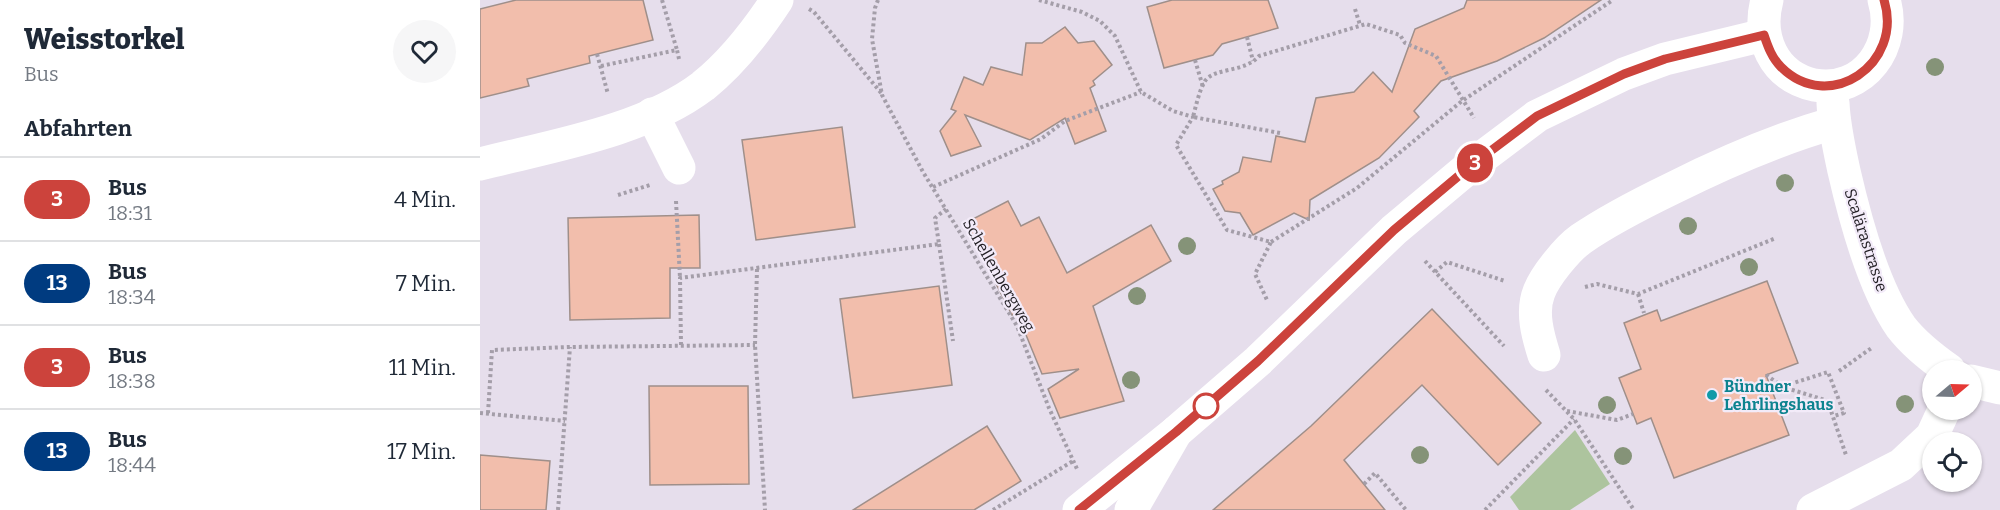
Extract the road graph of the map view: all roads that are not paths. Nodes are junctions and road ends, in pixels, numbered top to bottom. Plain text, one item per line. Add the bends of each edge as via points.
1 (1767, 0) edge
2 (1884, 0) edge
3 (792, 4) edge
4 (1764, 35) junction
5 (1833, 85) junction
6 (652, 114) junction
7 (1834, 123) junction
8 (480, 164) edge
9 (669, 184) road end
10 (1544, 355) dead end
11 (1936, 360) edge
12 (1982, 384) edge
13 (2000, 388) edge
14 (1939, 420) edge
15 (1176, 432) junction
16 (1079, 510) edge
17 (1131, 510) edge
18 (1813, 510) edge

1 - 4 main road
2 - 5 main road via 1887,34 1881,52 1853,80
3 - 6 main road via 703,86
4 - 5 main road via 1782,68 1815,85
4 - 15 main road via 1665,59 1537,116 1394,230 1258,361
5 - 7 main road, Scalärastrasse
6 - 8 main road via 618,128
6 - 9 main road
7 - 10 main road via 1800,132 1723,163 1639,204 1580,240 1558,262 1539,293 1537,332
7 - 11 main road, Scalärastrasse via 1854,213 1881,292 1906,333
12 - 13 main road
14 - 18 main road via 1932,436 1901,465
15 - 16 main road
15 - 17 main road

